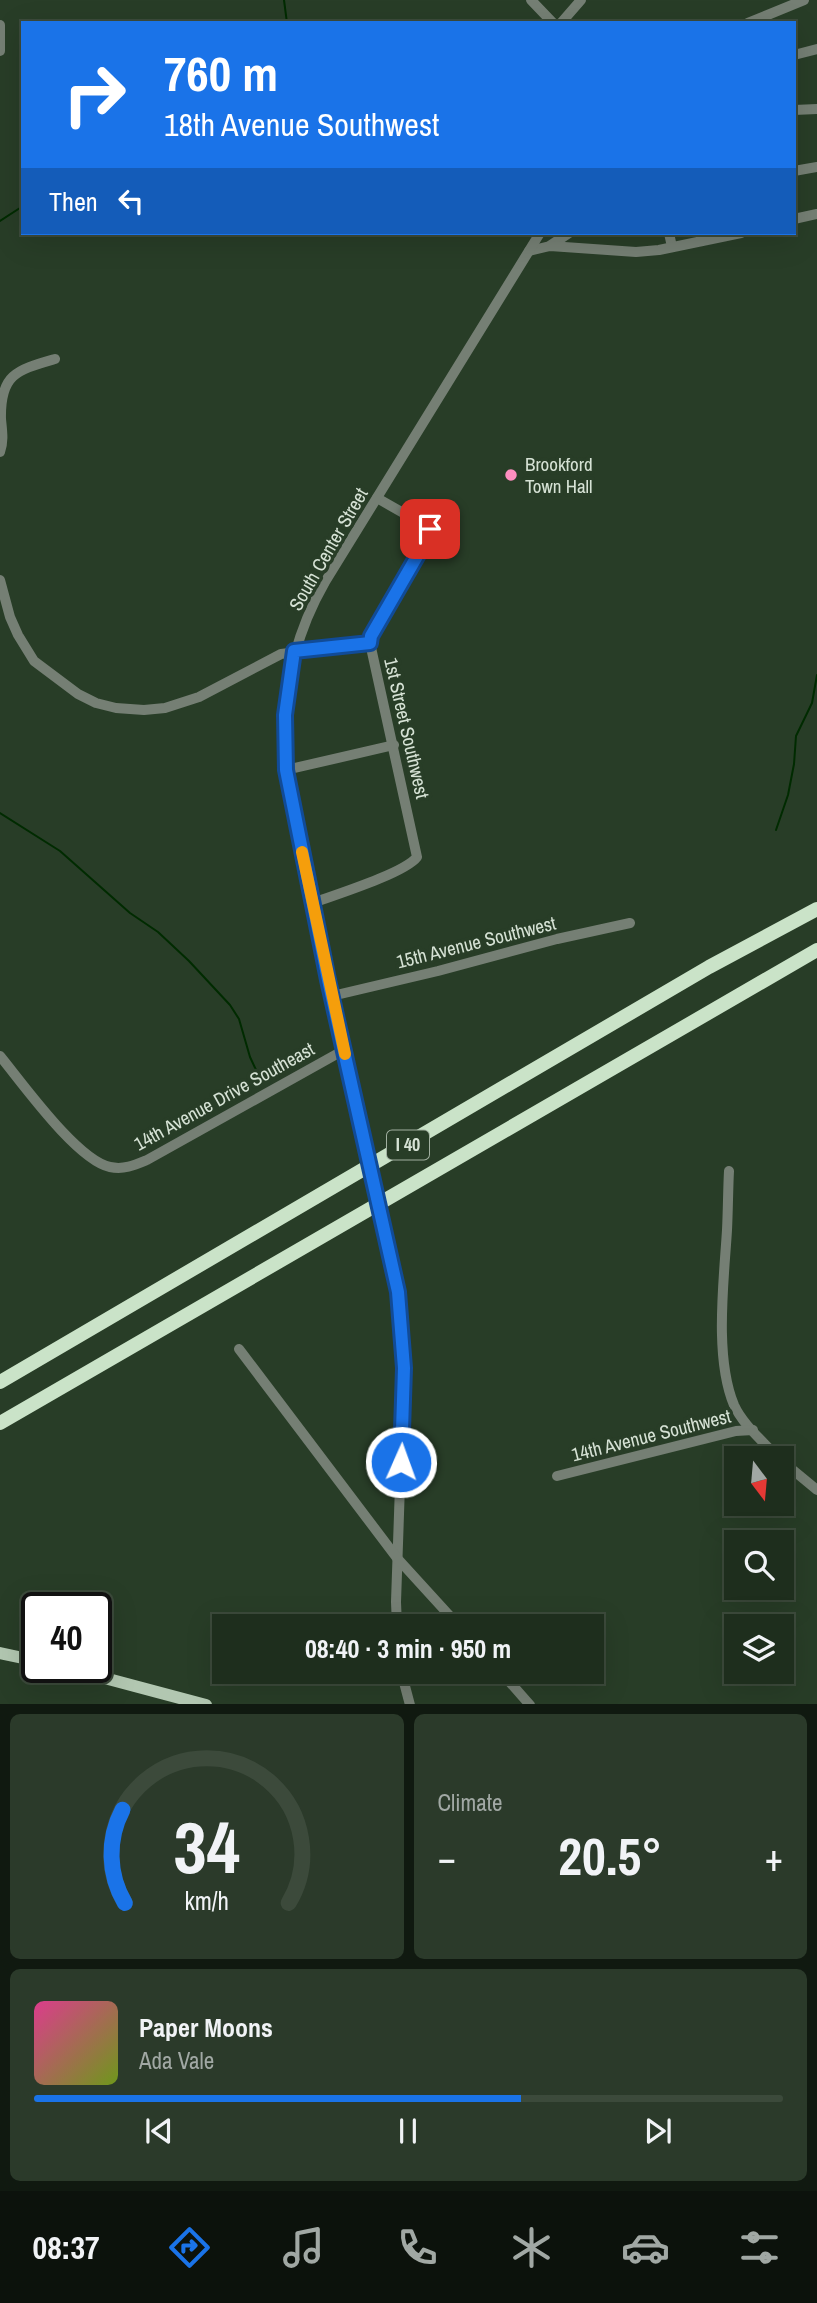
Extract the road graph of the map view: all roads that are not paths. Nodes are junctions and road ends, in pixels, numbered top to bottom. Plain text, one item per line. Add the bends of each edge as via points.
1 (531, 0) edge
2 (804, 0) edge
3 (579, 1) edge
4 (551, 21) edge
5 (563, 21) edge
6 (753, 21) edge
7 (0, 25) edge
8 (817, 49) edge
9 (0, 51) edge
10 (796, 54) edge
11 (817, 109) edge
12 (796, 110) edge
13 (817, 167) edge
14 (796, 170) edge
15 (817, 214) edge
16 (796, 219) edge
17 (539, 235) edge
18 (566, 235) edge
19 (670, 235) edge
20 (731, 235) edge
21 (550, 246) junction
22 (673, 247) junction
23 (529, 251) junction
24 (55, 359) dead end
25 (0, 452) edge
26 (377, 498) junction
27 (0, 580) edge
28 (370, 643) junction
29 (294, 651) junction
30 (394, 745) junction
31 (286, 770) junction
32 (817, 899) edge
33 (313, 903) junction
34 (817, 909) edge
35 (630, 923) dead end
36 (761, 939) junction
37 (817, 950) edge
38 (331, 996) junction
39 (344, 1050) junction
40 (0, 1056) edge
41 (729, 1171) dead end
42 (239, 1349) dead end
43 (0, 1382) edge
44 (0, 1423) edge
45 (753, 1430) junction
46 (767, 1446) edge
47 (794, 1471) edge
48 (557, 1476) dead end
49 (817, 1490) edge
50 (397, 1558) junction
51 (397, 1614) edge
52 (447, 1614) edge
53 (0, 1653) edge
54 (21, 1658) edge
55 (112, 1680) edge
56 (405, 1684) edge
57 (512, 1684) edge
58 (206, 1704) edge
59 (410, 1704) edge
60 (530, 1704) edge

1 - 4 street
2 - 6 street
3 - 5 street
7 - 9 street
8 - 10 street
11 - 12 street
13 - 14 street
15 - 16 street
17 - 23 street, South Center Street
18 - 21 street
19 - 22 street
20 - 22 street
21 - 22 street via 636,252
21 - 23 street
23 - 26 street, South Center Street
24 - 25 street via 23,368 7,380 0,397
26 - 28 street via 431,532
26 - 29 street, South Center Street via 318,595
27 - 29 street via 18,635 34,661 78,694 104,706 144,710 182,704
28 - 29 street
28 - 30 street, 1st Street Southwest
29 - 31 street, South Center Street via 285,715
30 - 31 street
30 - 33 street, 1st Street Southwest via 418,852 414,861
31 - 33 street, South Center Street
32 - 36 highway
33 - 38 street, South Center Street
34 - 36 highway, I 40
35 - 38 street, 15th Avenue Southwest
36 - 43 highway, I 40
37 - 44 highway, I 40
38 - 39 street, South Center Street
39 - 40 street, 14th Avenue Drive Southeast via 147,1160 120,1168 91,1160
39 - 50 street, South Center Street, bridge via 398,1292 403,1343
41 - 45 street via 722,1295 724,1354 735,1407
42 - 50 street
45 - 46 street
45 - 48 street, 14th Avenue Southwest
47 - 49 street
50 - 51 street, South Center Street
50 - 52 street
53 - 54 main road
55 - 58 main road
56 - 59 street
57 - 60 street

